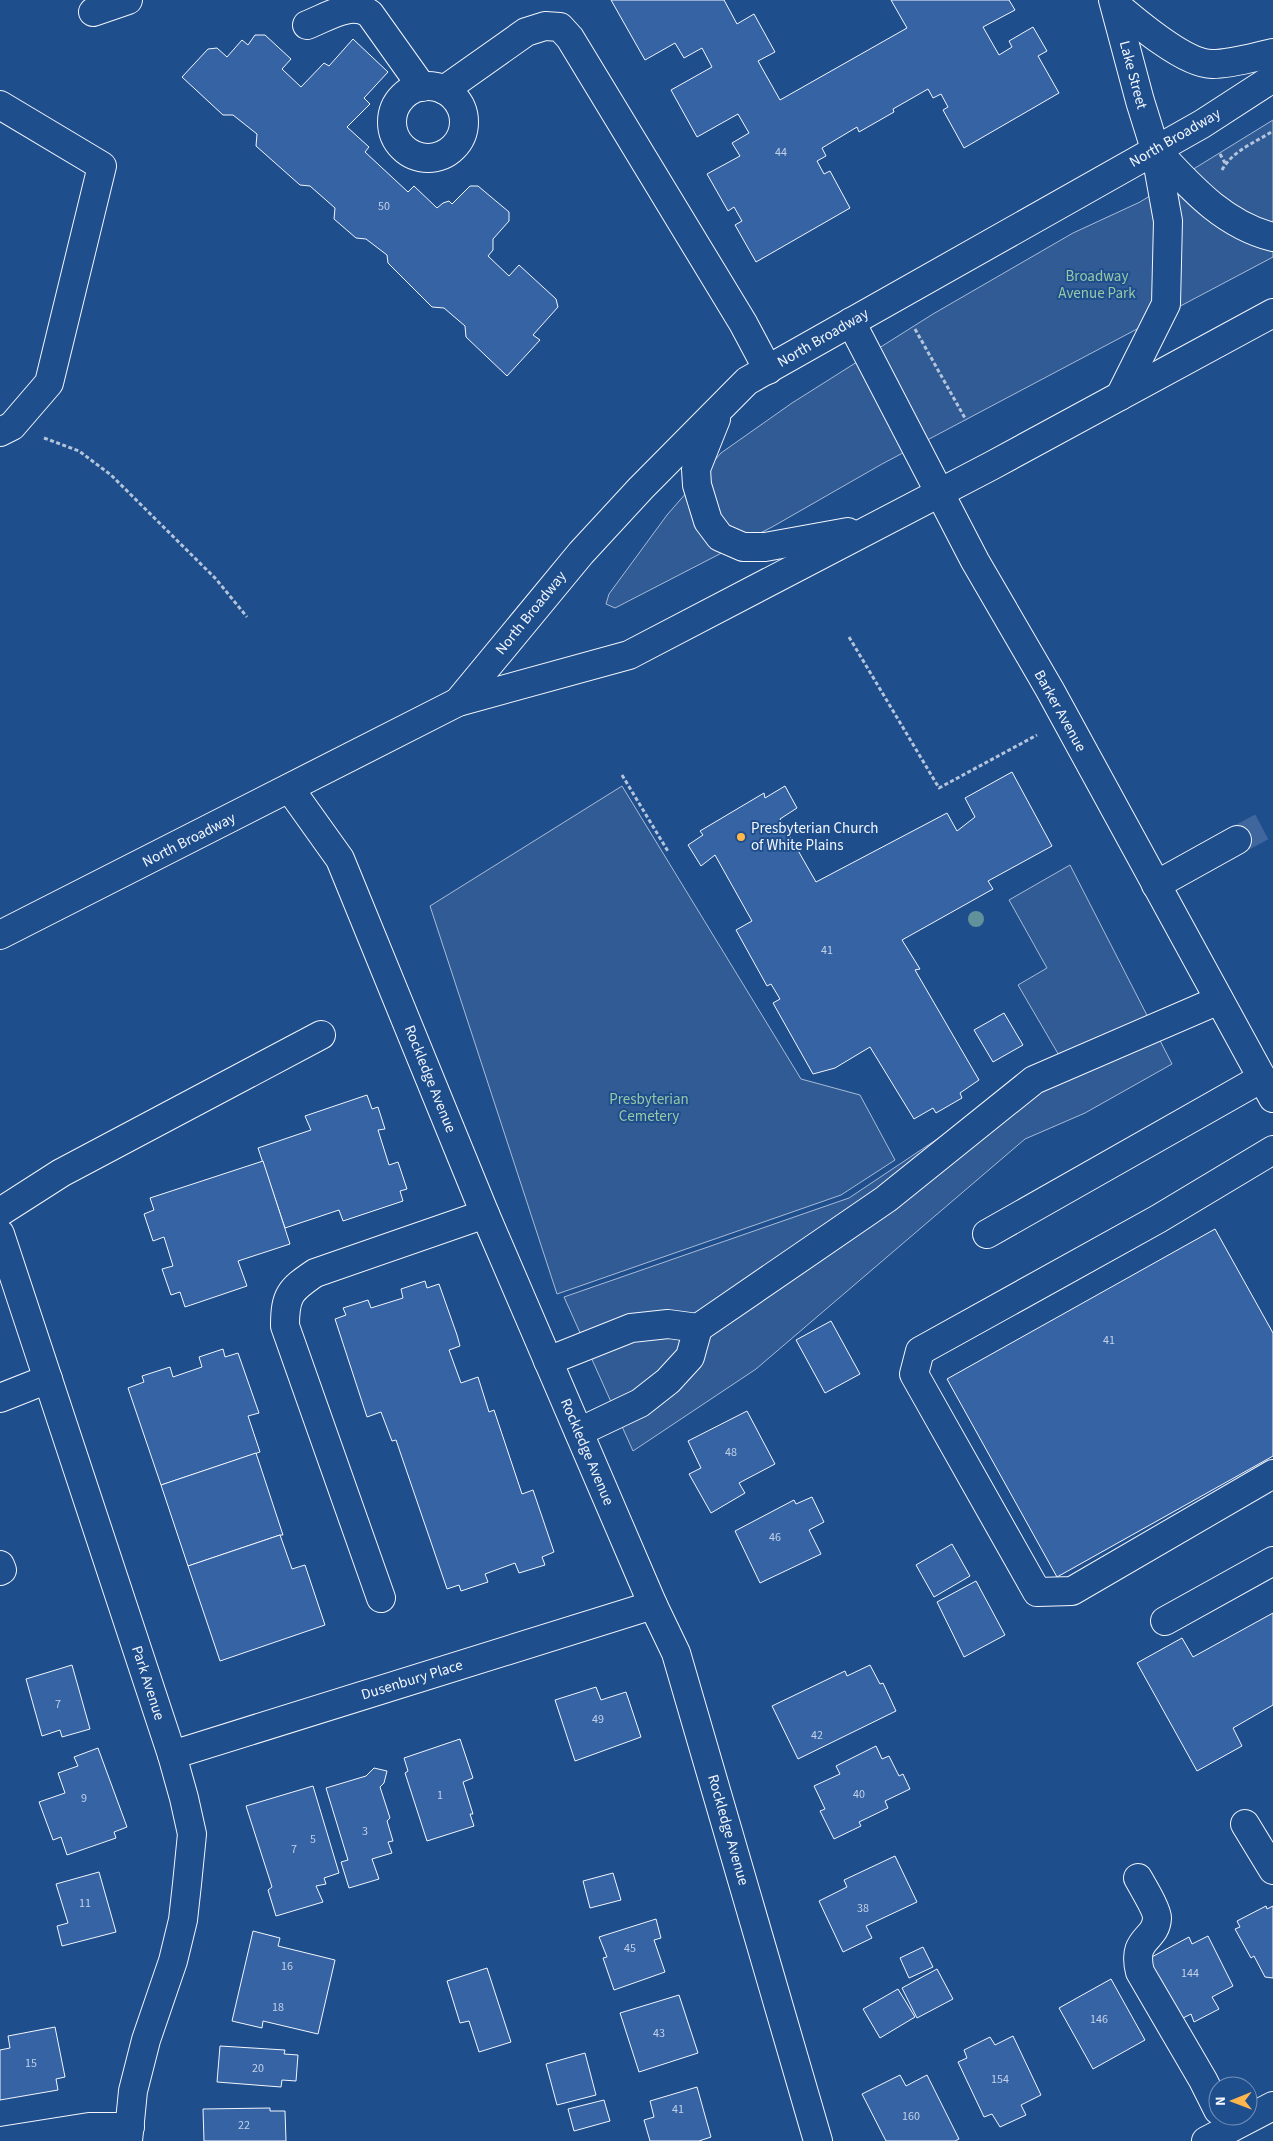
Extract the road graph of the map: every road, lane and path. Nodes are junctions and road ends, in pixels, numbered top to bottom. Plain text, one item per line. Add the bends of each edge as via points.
1 (128, 0) edge
2 (1114, 2) edge
3 (93, 12) dead end
4 (306, 25) dead end
5 (1273, 53) edge
6 (1273, 78) edge
7 (0, 105) edge
8 (1273, 132) edge
9 (1155, 150) junction
10 (1220, 154) dead end
11 (1273, 237) edge
12 (1273, 314) edge
13 (851, 322) junction
14 (915, 329) dead end
15 (757, 376) junction
16 (1120, 396) junction
17 (966, 420) dead end
18 (6, 429) edge
19 (940, 493) junction
20 (875, 527) junction
21 (247, 617) dead end
22 (849, 637) dead end
23 (458, 702) junction
24 (1066, 719) junction
25 (622, 775) dead end
26 (290, 789) junction
27 (1237, 840) tunnel mouth
28 (669, 853) dead end
29 (1156, 884) junction
30 (0, 935) edge
31 (1219, 1000) junction
32 (321, 1035) dead end
33 (1268, 1088) edge
34 (1273, 1150) edge
35 (0, 1212) edge
36 (485, 1214) junction
37 (0, 1234) edge
38 (987, 1234) dead end
39 (698, 1328) junction
40 (548, 1361) junction
41 (48, 1379) junction
42 (0, 1398) edge
43 (579, 1432) junction
44 (1273, 1474) edge
45 (1273, 1561) edge
46 (0, 1565) edge
47 (0, 1571) edge
48 (381, 1598) dead end
49 (653, 1605) junction
50 (1165, 1621) dead end
51 (172, 1756) junction
52 (1245, 1824) dead end
53 (1273, 1870) edge
54 (1138, 1878) dead end
55 (1208, 2095) edge
56 (1273, 2106) edge
57 (1258, 2111) edge
58 (129, 2134) edge
59 (1, 2141) edge
60 (818, 2141) edge

1 - 3 street
2 - 5 street via 1133,20 1178,52 1194,59 1211,64
2 - 9 street, Lake Street
4 - 15 street via 345,10 365,10 433,89 526,32 545,26 560,27 570,38 742,323
6 - 9 street, North Broadway
7 - 18 street via 102,166 48,383
8 - 10 path via 1225,164
9 - 11 street via 1207,203 1236,222
9 - 13 street, North Broadway
9 - 16 street, Lake Street via 1168,221 1166,304
12 - 16 street, North Broadway
13 - 15 street, North Broadway
13 - 19 street, Barker Avenue
14 - 17 path
15 - 20 street via 718,414 696,469 696,485 708,521 720,537 743,547 765,547
15 - 23 street, North Broadway via 641,488 580,553
16 - 19 street, North Broadway
18 - 21 path via 79,452 111,475 216,579
19 - 20 street, North Broadway
19 - 24 street, Barker Avenue
20 - 23 street, North Broadway via 629,655
22 - 24 path via 939,788
23 - 26 street, North Broadway
24 - 29 street, Barker Avenue
25 - 28 path
26 - 30 street, North Broadway
26 - 36 street, Rockledge Avenue via 340,858
27 - 29 street
29 - 31 street, Barker Avenue
31 - 33 street, Barker Avenue
31 - 39 street via 1034,1080 886,1199
32 - 35 street via 60,1174
33 - 38 street
34 - 44 street via 920,1351 914,1374 1037,1592 1072,1591
36 - 40 street, Rockledge Avenue
36 - 48 street via 316,1273 295,1287 285,1305 285,1326
37 - 41 street, Park Avenue
39 - 40 street via 668,1324 631,1328
39 - 43 street via 690,1357 668,1381 640,1403
40 - 43 street, Rockledge Avenue
41 - 42 street
41 - 51 street, Park Avenue
43 - 49 street, Rockledge Avenue
45 - 50 street
46 - 47 street
49 - 51 street, Dusenbury Place
49 - 60 street, Rockledge Avenue via 676,1653 697,1720
51 - 58 street, Park Avenue via 192,1834 183,1920 133,2091
52 - 53 street
54 - 55 street via 1157,1916 1155,1927 1139,1947 1137,1962 1140,1972 1203,2080
56 - 57 street
58 - 59 street via 89,2128

